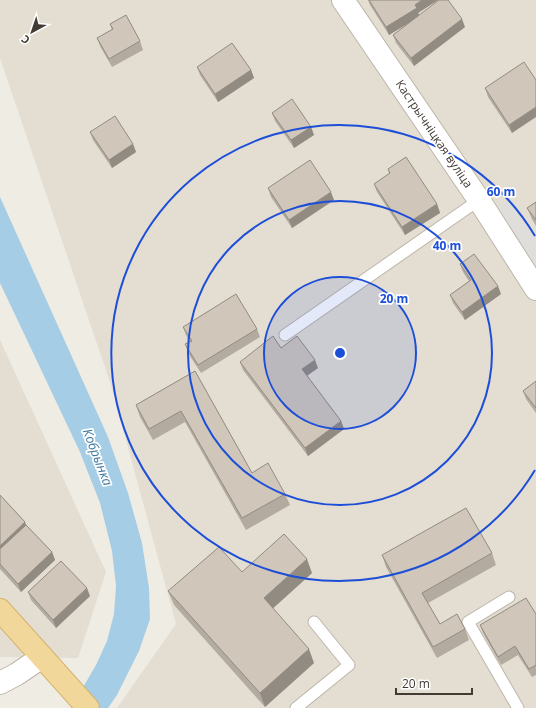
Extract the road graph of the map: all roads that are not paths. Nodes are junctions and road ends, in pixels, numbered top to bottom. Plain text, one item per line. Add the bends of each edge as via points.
1 (343, 0) edge
2 (479, 200) junction
3 (536, 289) edge
4 (285, 335) dead end
5 (509, 597) dead end
6 (0, 610) edge
7 (314, 622) dead end
8 (42, 658) junction
9 (0, 683) edge
10 (88, 708) edge
11 (296, 708) edge
12 (518, 708) edge

1 - 2 street, Кастрычніцкая вуліца
2 - 3 street, Кастрычніцкая вуліца
2 - 4 lane
5 - 12 lane via 468,622
6 - 8 main road
7 - 11 lane via 349,664
8 - 9 street
8 - 10 main road

